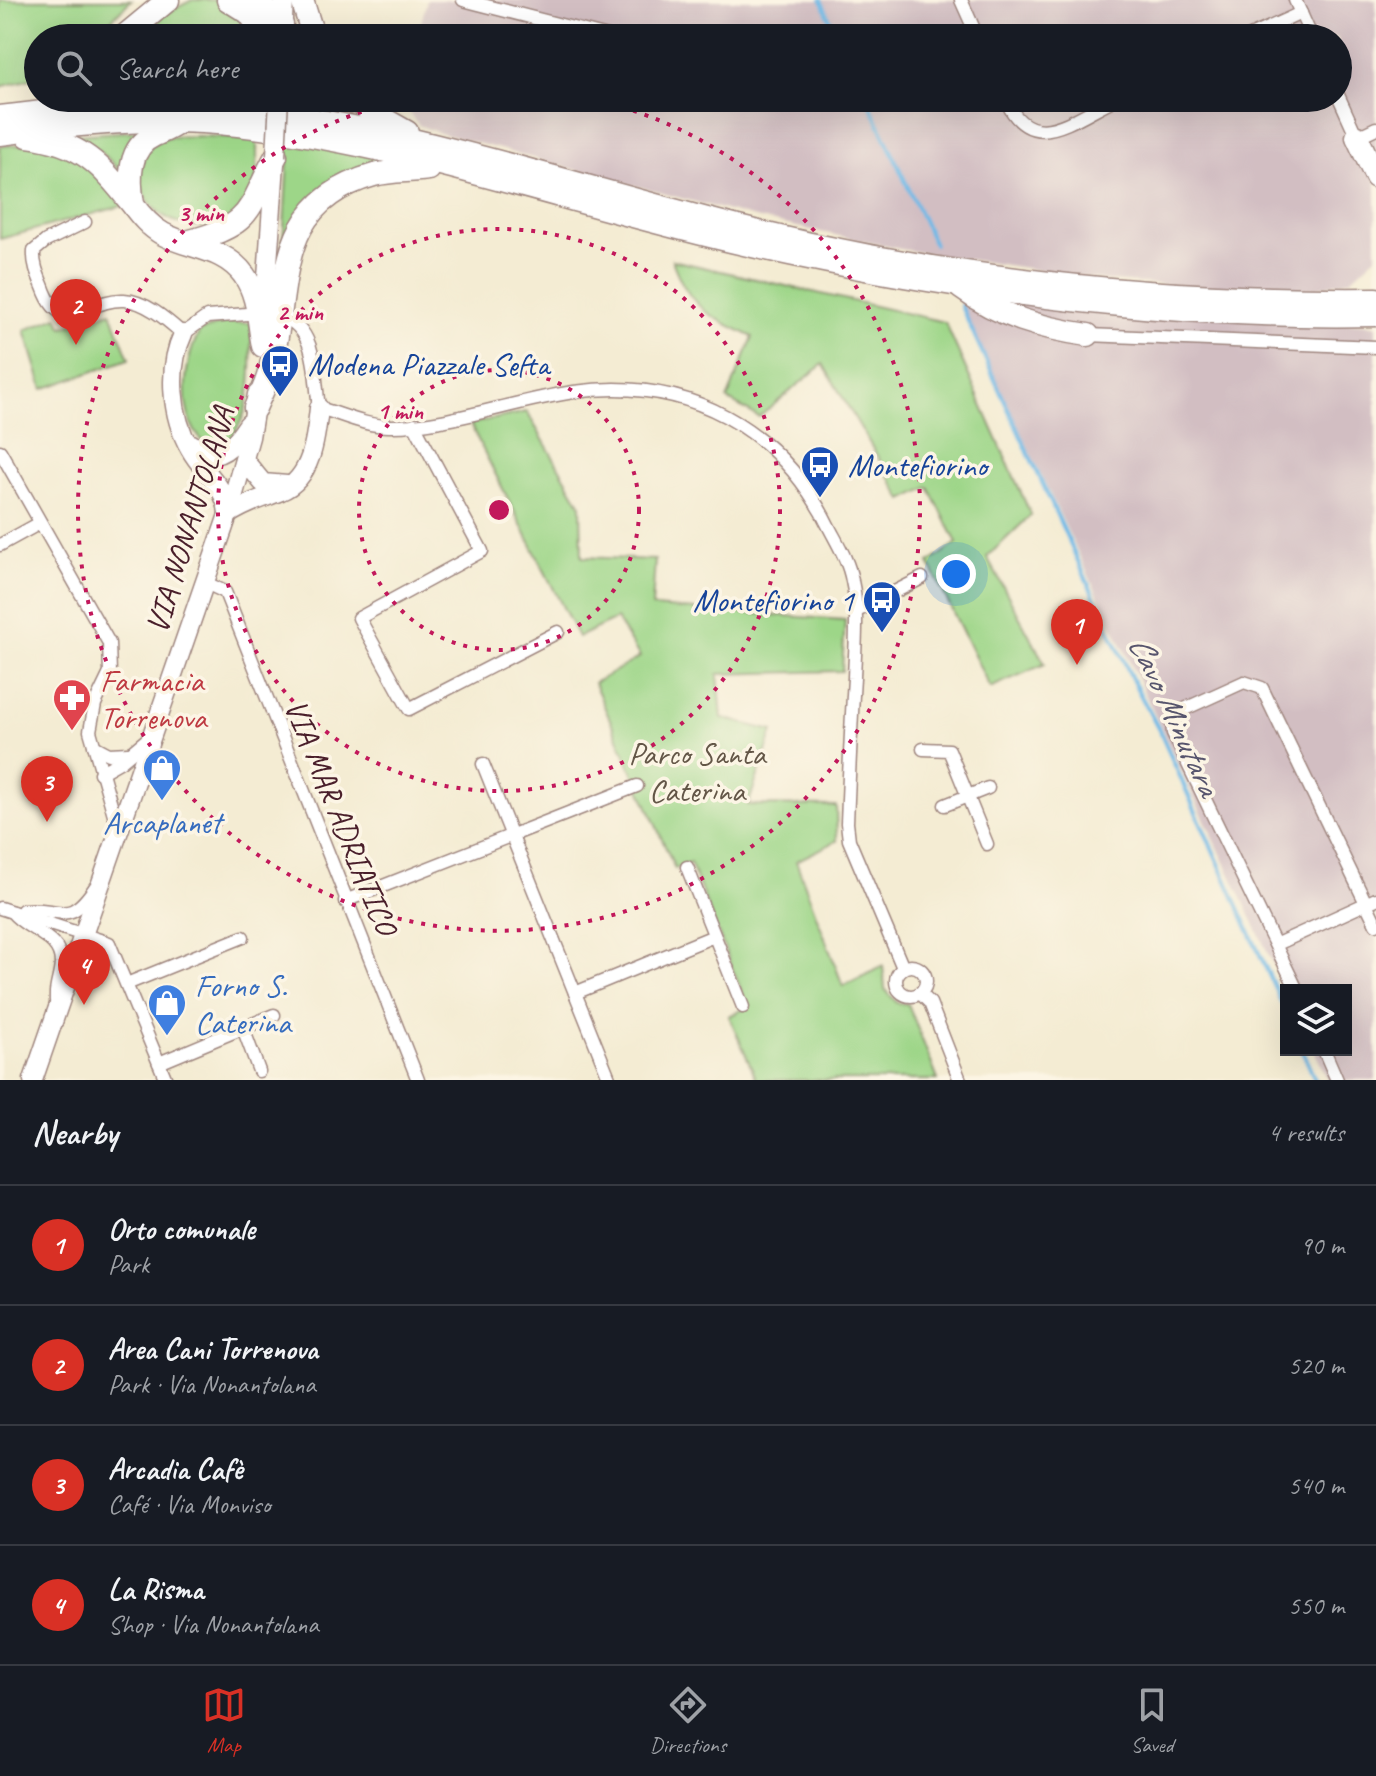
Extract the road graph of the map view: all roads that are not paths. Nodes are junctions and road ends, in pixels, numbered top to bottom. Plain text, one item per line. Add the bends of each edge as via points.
1 (228, 0) edge
2 (256, 0) edge
3 (284, 0) edge
4 (302, 0) edge
5 (463, 0) edge
6 (961, 0) edge
7 (1295, 0) edge
8 (162, 4) edge
9 (1301, 13) junction
10 (138, 24) edge
11 (150, 24) edge
12 (264, 24) edge
13 (271, 24) edge
14 (279, 24) edge
15 (310, 24) edge
16 (557, 24) edge
17 (972, 24) edge
18 (1277, 24) edge
19 (1306, 24) edge
20 (24, 112) edge
21 (53, 112) edge
22 (180, 112) edge
23 (200, 112) edge
24 (226, 112) edge
25 (278, 112) edge
26 (374, 112) edge
27 (1011, 112) edge
28 (1086, 112) edge
29 (1351, 112) edge
30 (1, 124) edge
31 (1366, 132) edge
32 (432, 147) junction
33 (276, 156) junction
34 (444, 167) junction
35 (1376, 177) edge
36 (133, 205) junction
37 (85, 222) dead end
38 (190, 241) junction
39 (1376, 282) edge
40 (957, 285) junction
41 (1376, 299) edge
42 (1343, 300) junction
43 (247, 314) dead end
44 (1376, 315) edge
45 (281, 316) dead end
46 (183, 334) junction
47 (1088, 335) joint
48 (263, 346) junction
49 (1376, 347) edge
50 (319, 408) junction
51 (255, 411) junction
52 (414, 424) junction
53 (185, 439) junction
54 (0, 451) edge
55 (244, 460) junction
56 (297, 481) junction
57 (228, 515) junction
58 (40, 523) junction
59 (0, 545) edge
60 (922, 578) dead end
61 (206, 583) junction
62 (855, 612) junction
63 (558, 632) dead end
64 (156, 731) junction
65 (94, 746) junction
66 (923, 749) dead end
67 (130, 753) junction
68 (483, 764) dead end
69 (100, 773) junction
70 (637, 786) dead end
71 (988, 788) dead end
72 (968, 796) junction
73 (945, 805) dead end
74 (119, 832) junction
75 (512, 835) junction
76 (987, 844) dead end
77 (687, 867) dead end
78 (106, 870) junction
79 (345, 901) junction
80 (1371, 901) edge
81 (6, 910) edge
82 (1376, 924) edge
83 (83, 934) junction
84 (714, 936) junction
85 (243, 937) dead end
86 (1277, 944) junction
87 (903, 968) junction
88 (129, 983) junction
89 (1294, 984) edge
90 (575, 993) junction
91 (920, 993) junction
92 (743, 1007) dead end
93 (57, 1008) junction
94 (274, 1015) dead end
95 (243, 1028) junction
96 (1327, 1056) edge
97 (159, 1063) junction
98 (259, 1071) dead end
99 (33, 1080) edge
100 (166, 1080) edge
101 (418, 1080) edge
102 (610, 1080) edge
103 (960, 1080) edge
104 (1337, 1080) edge

1 - 12 highway
2 - 13 highway
3 - 14 main road
4 - 15 highway
5 - 16 street
6 - 17 street
7 - 9 street
8 - 10 highway
8 - 11 highway
9 - 18 street
9 - 19 street
20 - 30 highway
21 - 30 highway
22 - 36 highway via 167,131 153,135 134,157
23 - 34 highway
24 - 32 highway via 322,121
25 - 33 main road, VIA NONANTOLANA, bridge
26 - 32 highway
27 - 28 street via 1024,128 1042,132
29 - 31 street
30 - 36 highway via 78,149 107,172
31 - 35 highway
32 - 42 highway via 753,230 967,270 1193,296
33 - 38 highway via 257,198 240,220 220,233
33 - 48 main road, VIA NONANTOLANA
34 - 40 highway via 755,247
34 - 51 highway via 377,174 356,182 334,194 299,229 281,288 270,372
36 - 38 highway via 164,235
37 - 46 street via 34,251 48,303 67,316 107,302 133,301
38 - 48 highway via 224,257 246,277 256,300
39 - 42 highway
40 - 44 highway via 1195,312
40 - 47 highway via 1019,320
41 - 42 highway
43 - 46 street via 207,317
45 - 50 street via 301,326 309,339
46 - 53 main road via 173,373
47 - 49 street
48 - 51 main road, VIA NONANTOLANA
50 - 52 street via 378,425
50 - 56 main road via 314,442
51 - 53 main road via 237,441 218,455 205,455
51 - 55 main road, VIA NONANTOLANA
52 - 62 street via 614,387 708,405 755,434 797,475 846,562
52 - 63 street via 482,551 359,618 409,709
53 - 57 main road via 222,489
54 - 58 street
55 - 56 main road via 263,483
55 - 57 main road, VIA NONANTOLANA
56 - 57 main road
57 - 61 main road, VIA NONANTOLANA
58 - 59 street
58 - 65 street via 109,643 110,673 92,718
60 - 62 street
61 - 64 main road, VIA NONANTOLANA
61 - 79 street, VIA MAR ADRIATICO via 225,592
62 - 87 street via 849,840
64 - 67 street
64 - 74 main road, VIA NONANTOLANA
65 - 67 street via 113,754
65 - 69 street
66 - 72 street via 949,750
67 - 69 street
68 - 75 street
69 - 74 street
70 - 75 street
71 - 72 street
72 - 73 street
72 - 76 street
74 - 78 main road, VIA NONANTOLANA
75 - 79 street
75 - 90 street
77 - 84 street
78 - 81 street via 83,902 67,913
78 - 83 main road, VIA NONANTOLANA
79 - 101 street, VIA MAR ADRIATICO
80 - 82 street
80 - 86 street
80 - 86 street via 1262,688 1250,681 1237,685 1178,712 1172,728
81 - 83 street
81 - 93 street via 57,948
83 - 88 street via 109,943
83 - 93 main road, VIA NONANTOLANA
84 - 90 street
84 - 92 street
85 - 88 street
86 - 89 street
87 - 91 street via 913,965 923,972 926,983
87 - 91 street via 895,981 900,992
88 - 97 street
90 - 102 street
91 - 103 street via 930,1003
93 - 99 main road, VIA NONANTOLANA
94 - 95 street
95 - 97 street
95 - 98 street
96 - 104 street
97 - 100 street

